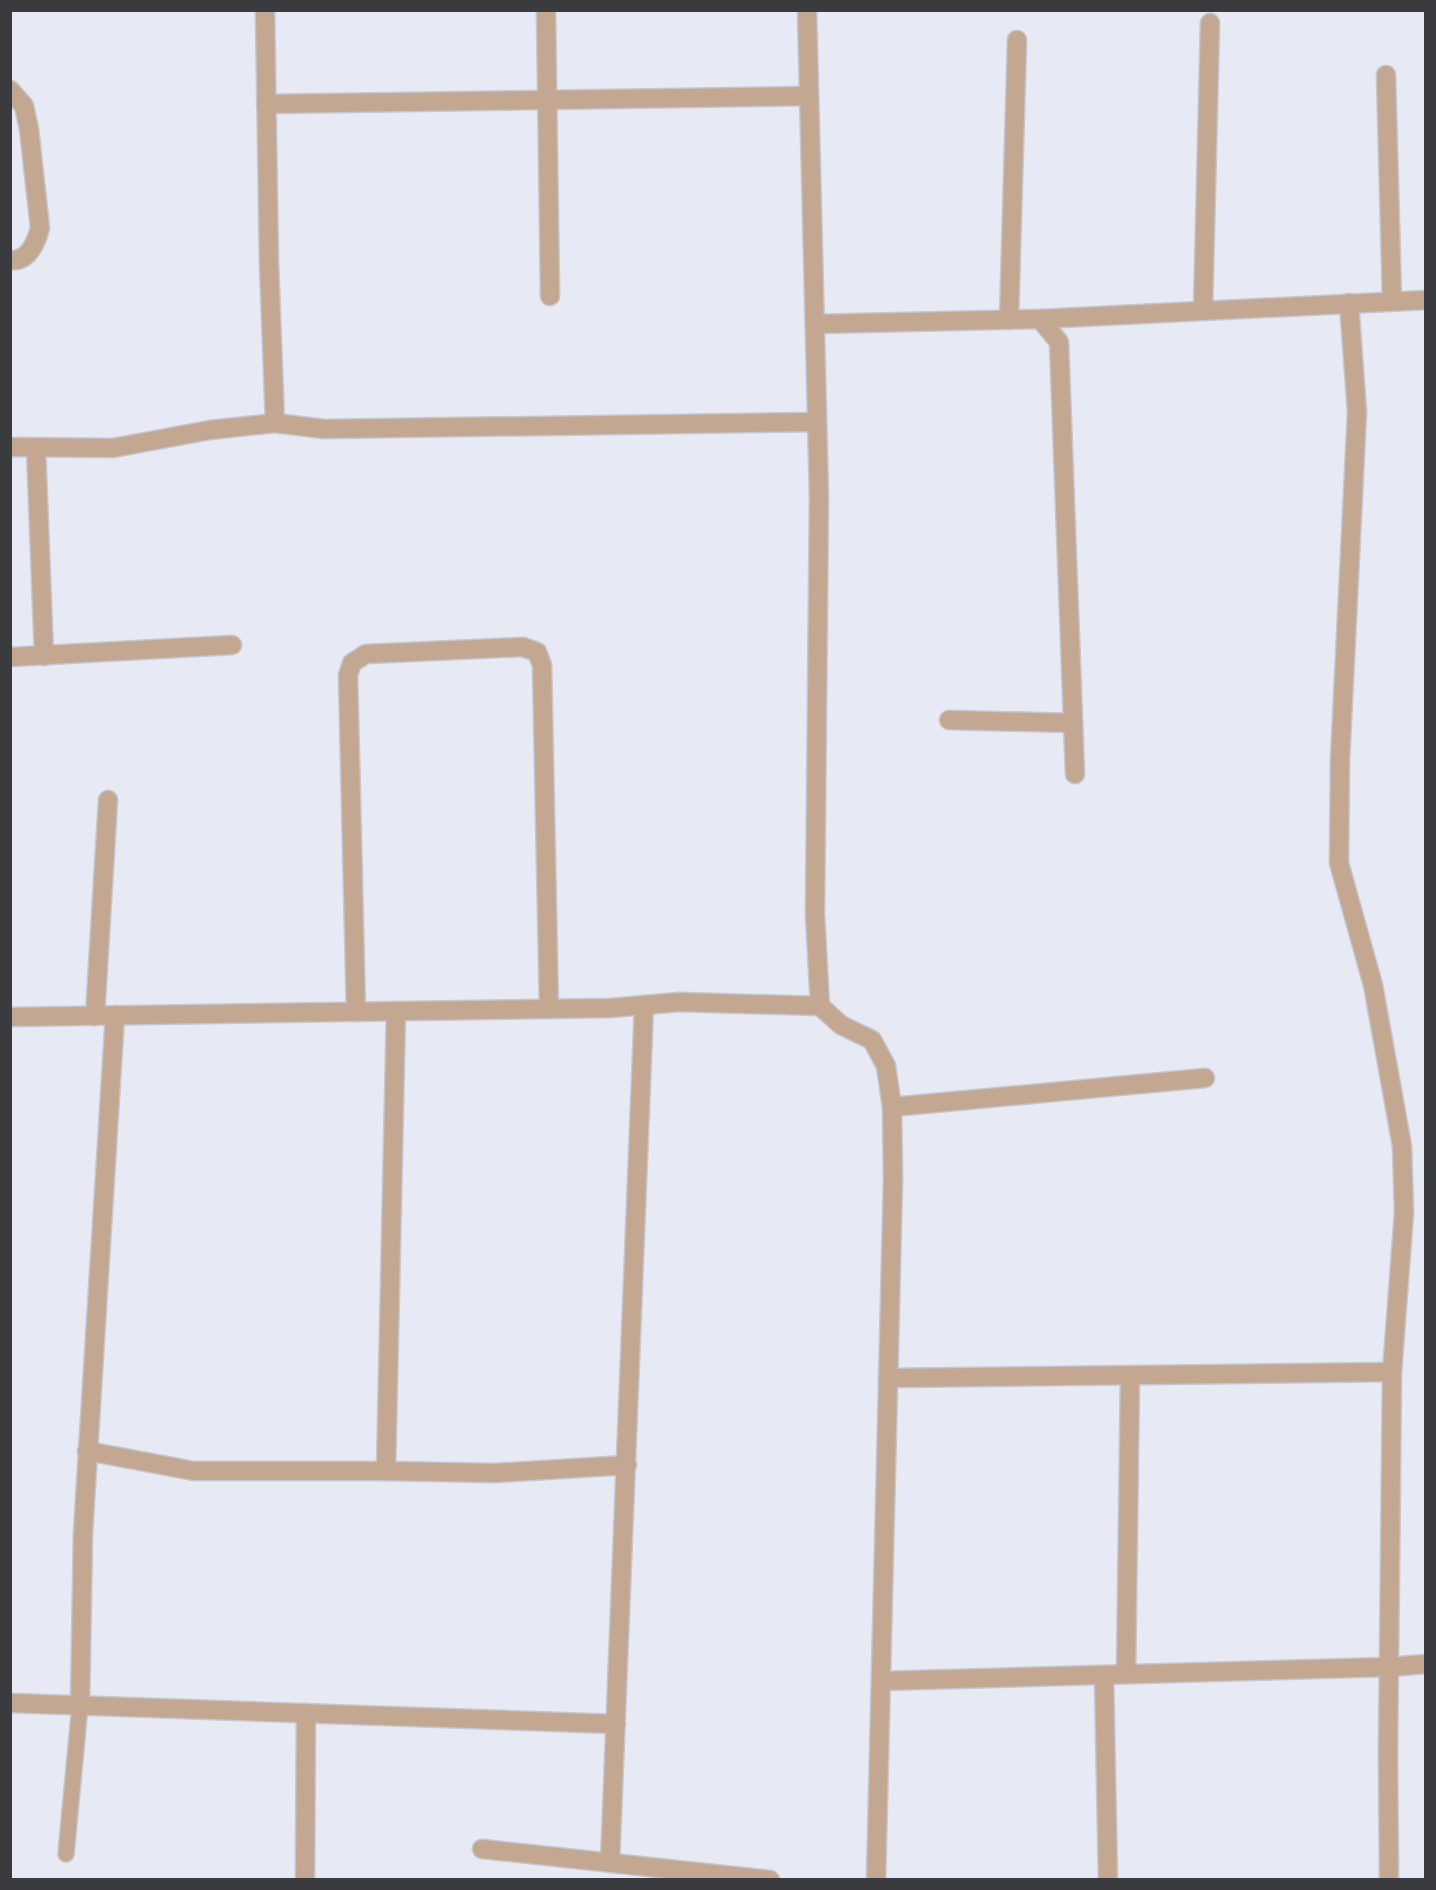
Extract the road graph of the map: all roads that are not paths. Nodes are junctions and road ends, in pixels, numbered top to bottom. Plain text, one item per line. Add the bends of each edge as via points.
1 (265, 10) edge
2 (546, 10) edge
3 (807, 10) edge
4 (1210, 23) dead end
5 (1017, 40) dead end
6 (1386, 75) dead end
7 (10, 90) edge
8 (809, 96) junction
9 (547, 100) junction
10 (266, 104) junction
11 (10, 260) edge
12 (550, 296) dead end
13 (1425, 300) edge
14 (1392, 302) junction
15 (1349, 303) junction
16 (1203, 310) junction
17 (1040, 319) junction
18 (1010, 320) junction
19 (815, 324) junction
20 (817, 422) junction
21 (275, 423) junction
22 (10, 447) edge
23 (36, 448) junction
24 (232, 645) dead end
25 (44, 656) junction
26 (10, 657) edge
27 (949, 720) dead end
28 (1073, 723) junction
29 (1075, 774) dead end
30 (108, 800) dead end
31 (644, 1005) junction
32 (820, 1006) junction
33 (549, 1009) junction
34 (396, 1011) junction
35 (356, 1012) junction
36 (114, 1015) junction
37 (95, 1016) junction
38 (10, 1017) edge
39 (1205, 1078) dead end
40 (892, 1107) junction
41 (1392, 1372) junction
42 (1130, 1375) junction
43 (888, 1378) junction
44 (87, 1451) junction
45 (627, 1465) junction
46 (386, 1471) junction
47 (1425, 1664) edge
48 (1389, 1667) junction
49 (1126, 1674) junction
50 (1104, 1676) junction
51 (881, 1681) junction
52 (10, 1703) edge
53 (81, 1705) junction
54 (306, 1713) junction
55 (616, 1724) junction
56 (482, 1849) dead end
57 (66, 1854) dead end
58 (610, 1863) junction
59 (305, 1880) edge
60 (770, 1880) edge
61 (876, 1880) edge
62 (1108, 1880) edge
63 (1389, 1880) edge

1 - 10 street
2 - 9 street
3 - 8 street
4 - 16 street
5 - 18 street
6 - 14 street
7 - 11 street via 24,106 29,129 40,228 27,256
8 - 9 street
8 - 19 street
9 - 10 street
9 - 12 street
10 - 21 street
13 - 14 street
14 - 15 street
15 - 16 street
15 - 41 street via 1357,412 1340,749 1339,863 1372,985 1402,1146 1404,1213
16 - 17 street
17 - 18 street
17 - 28 street via 1059,342
18 - 19 street
19 - 20 street
20 - 21 street via 324,429
20 - 32 street via 815,914
21 - 23 street via 113,448
22 - 23 street
23 - 25 street
24 - 25 street
25 - 26 street
27 - 28 street
28 - 29 street
30 - 37 street
31 - 32 street via 679,1002
31 - 33 street
31 - 45 street
32 - 40 street via 841,1024 872,1040 886,1066
33 - 34 street
33 - 35 street via 542,665 537,652 523,647 366,654 352,663 348,675
34 - 35 street
34 - 46 street
35 - 36 street
36 - 37 street
36 - 44 street
37 - 38 street
39 - 40 street
40 - 43 street
41 - 42 street
41 - 48 street
42 - 43 street
42 - 49 street
43 - 51 street
44 - 46 street via 194,1471
44 - 53 street
45 - 46 street via 495,1473
45 - 55 street
47 - 48 street
48 - 49 street
48 - 63 street
49 - 50 street
50 - 51 street
50 - 62 street
51 - 61 street
52 - 53 street
53 - 54 street
53 - 57 lane
54 - 55 street
54 - 59 street
55 - 58 street
56 - 58 street
58 - 60 street

